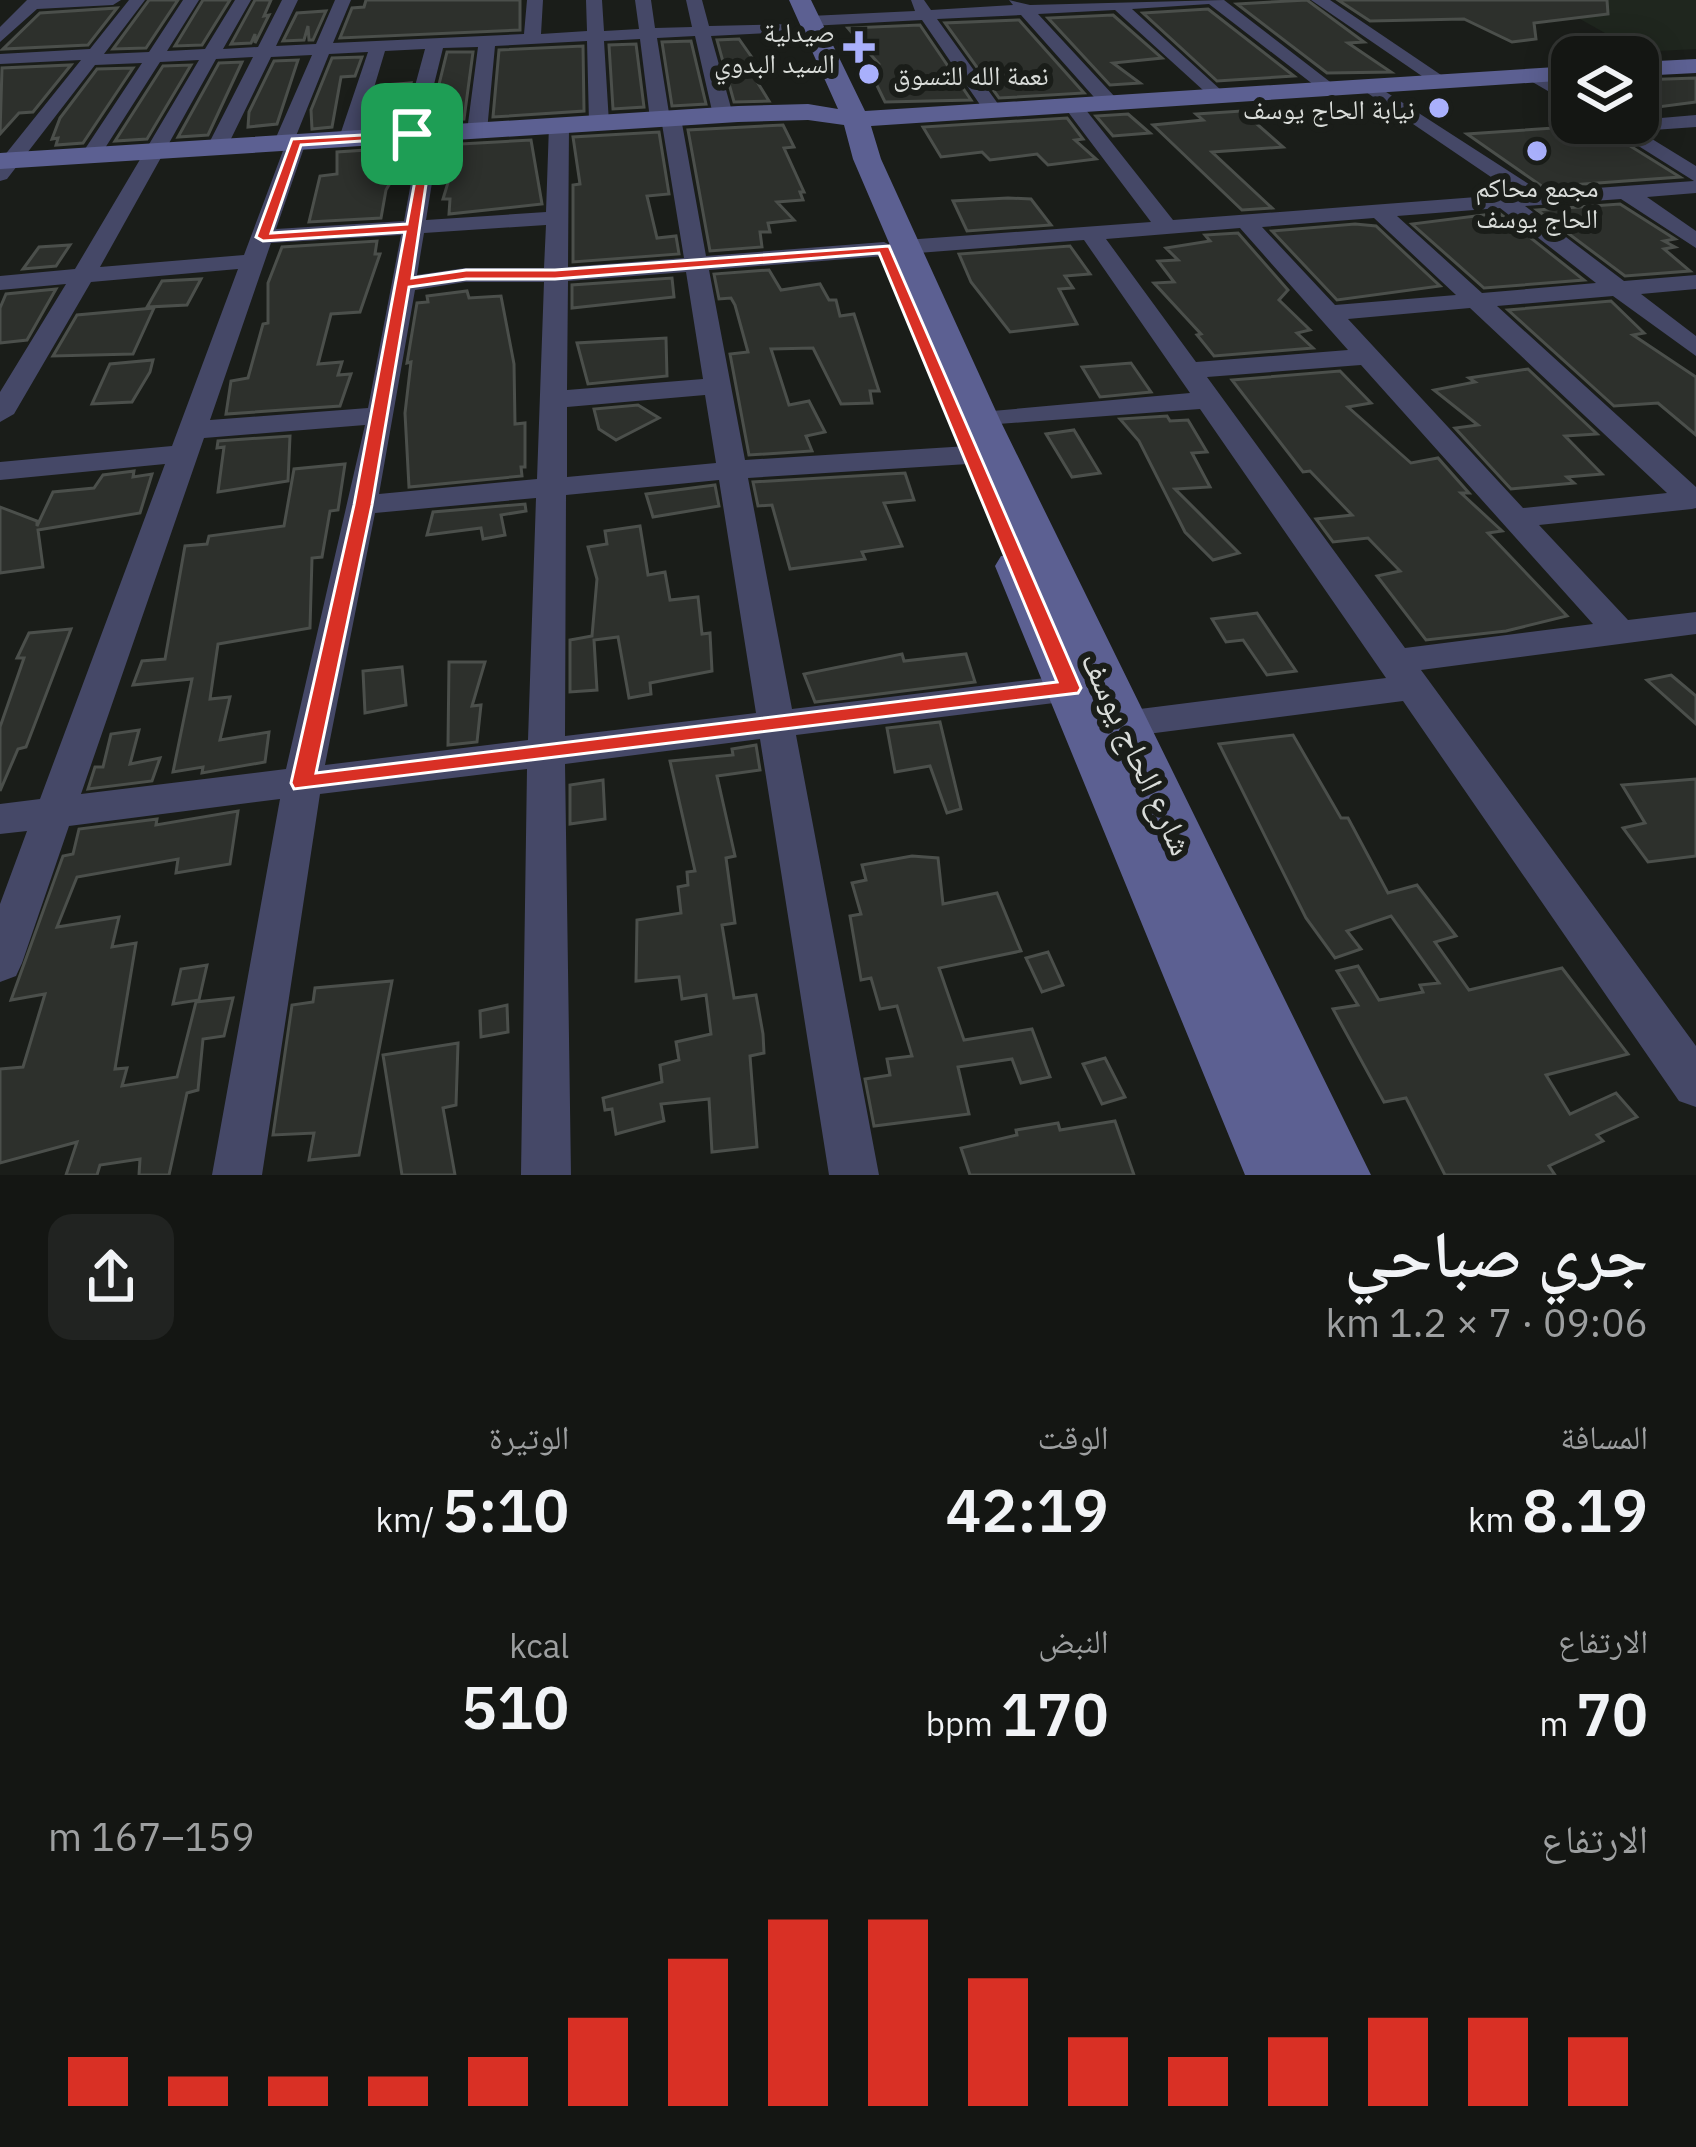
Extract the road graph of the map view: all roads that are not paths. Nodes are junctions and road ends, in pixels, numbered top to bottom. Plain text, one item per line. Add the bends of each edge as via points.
1 (113, 0) edge
2 (137, 0) edge
3 (191, 0) edge
4 (243, 0) edge
5 (290, 0) edge
6 (343, 0) edge
7 (535, 0) edge
8 (594, 0) edge
9 (643, 0) edge
10 (694, 0) edge
11 (1210, 0) edge
12 (1318, 0) edge
13 (34, 2) edge
14 (1117, 2) edge
15 (1022, 4) edge
16 (921, 8) edge
17 (794, 12) edge
18 (4, 29) edge
19 (701, 31) junction
20 (648, 34) junction
21 (593, 36) junction
22 (532, 40) junction
23 (487, 43) junction
24 (435, 44) junction
25 (378, 46) junction
26 (327, 47) junction
27 (262, 51) junction
28 (211, 54) junction
29 (157, 56) junction
30 (92, 57) junction
31 (0, 59) edge
32 (1696, 66) edge
33 (1659, 68) edge
34 (1551, 75) edge
35 (1535, 76) junction
36 (1441, 81) junction
37 (1369, 86) junction
38 (1551, 86) edge
39 (1329, 88) junction
40 (1215, 95) junction
41 (1108, 101) junction
42 (1071, 104) junction
43 (992, 108) junction
44 (723, 115) junction
45 (665, 118) junction
46 (843, 119) junction
47 (1696, 121) edge
48 (599, 123) junction
49 (1659, 123) edge
50 (559, 125) junction
51 (477, 130) junction
52 (421, 134) junction
53 (350, 138) junction
54 (290, 142) junction
55 (1646, 144) edge
56 (217, 147) junction
57 (152, 151) junction
58 (91, 155) junction
59 (4, 165) edge
60 (1696, 175) edge
61 (1696, 187) edge
62 (1624, 192) junction
63 (1537, 199) junction
64 (1504, 201) junction
65 (1380, 212) junction
66 (556, 218) junction
67 (1246, 222) junction
68 (413, 227) junction
69 (1167, 227) junction
70 (1090, 233) junction
71 (1696, 241) edge
72 (894, 248) junction
73 (259, 249) junction
74 (697, 262) junction
75 (555, 274) junction
76 (87, 276) junction
77 (1696, 282) edge
78 (0, 283) edge
79 (404, 284) junction
80 (1617, 289) junction
81 (1474, 301) junction
82 (1330, 313) junction
83 (1695, 346) edge
84 (1370, 356) junction
85 (1198, 385) junction
86 (717, 386) junction
87 (552, 400) junction
88 (0, 414) edge
89 (380, 415) junction
90 (974, 437) junction
91 (190, 441) junction
92 (731, 470) junction
93 (1, 472) edge
94 (550, 487) junction
95 (1694, 499) edge
96 (363, 505) junction
97 (1515, 518) junction
98 (1691, 629) edge
99 (1618, 631) junction
100 (1404, 674) junction
101 (1070, 688) junction
102 (1124, 724) junction
103 (778, 726) junction
104 (546, 753) junction
105 (302, 783) junction
106 (58, 812) junction
107 (0, 819) edge
108 (0, 963) edge
109 (1696, 1085) edge
110 (237, 1175) edge
111 (546, 1175) edge
112 (854, 1175) edge
113 (1279, 1175) edge
114 (1337, 1175) edge

1 - 13 street
2 - 30 street
3 - 29 street
4 - 28 street
5 - 27 street
6 - 26 street
7 - 22 street
8 - 21 street
9 - 20 street
10 - 19 street
11 - 14 street
11 - 39 street
12 - 36 street
13 - 18 street
14 - 15 street
14 - 40 street
15 - 16 street
15 - 41 street
16 - 17 street
16 - 43 street
17 - 19 street
17 - 46 main road, شارع الحاج يوسف
19 - 20 street
19 - 44 street
20 - 21 street
20 - 45 street
21 - 22 street
21 - 48 street
22 - 23 street
23 - 24 street
23 - 51 street
24 - 25 street
24 - 52 street
25 - 26 street
25 - 53 street
26 - 27 street
26 - 54 street
27 - 28 street
27 - 56 street
28 - 29 street
28 - 57 street
29 - 30 street
29 - 58 street
30 - 31 street
30 - 59 street
32 - 33 main road
34 - 35 main road
35 - 36 main road
35 - 38 street
36 - 37 main road
37 - 39 main road
37 - 63 street
39 - 40 main road
40 - 41 main road
41 - 42 main road
42 - 43 main road
42 - 69 street
43 - 46 main road
44 - 45 main road
44 - 46 main road
45 - 48 main road
45 - 74 street
46 - 72 main road, شارع الحاج يوسف via 867,159
47 - 49 street
48 - 50 main road
50 - 51 main road
50 - 66 street
51 - 52 main road
52 - 53 main road
52 - 68 street
53 - 54 main road
54 - 56 main road
54 - 73 street
55 - 60 street
56 - 57 main road
57 - 58 main road
57 - 76 street
58 - 59 main road
61 - 62 street
62 - 63 street
62 - 71 street
63 - 64 street
64 - 65 street
64 - 80 street
65 - 67 street
65 - 81 street
66 - 68 street
66 - 75 street
67 - 69 street
67 - 82 street
68 - 73 street
68 - 79 street
69 - 70 street
70 - 72 street
70 - 85 street
72 - 74 street
72 - 90 main road, شارع الحاج يوسف
73 - 76 street
73 - 91 street
74 - 75 street
74 - 86 street
75 - 79 street
75 - 87 street
76 - 78 street
76 - 88 street
77 - 80 street
79 - 89 street
80 - 81 street
80 - 83 street
81 - 82 street
81 - 95 street
82 - 84 street
84 - 85 street
84 - 97 street
85 - 90 street
85 - 100 street
86 - 87 street
86 - 92 street
87 - 94 street
89 - 91 street
89 - 96 street
90 - 92 street
90 - 101 main road, شارع الحاج يوسف
90 - 102 main road, شارع الحاج يوسف
91 - 93 street
91 - 106 street
92 - 94 street
92 - 103 street
94 - 96 street
94 - 104 street
95 - 97 street
96 - 105 street
97 - 99 street
98 - 99 street
99 - 100 street
100 - 102 street
100 - 109 street
101 - 103 street
101 - 113 main road, شارع الحاج يوسف
102 - 114 main road, شارع الحاج يوسف
103 - 104 street
103 - 112 street
104 - 105 street
104 - 111 street
105 - 106 street
105 - 110 street
106 - 107 street
106 - 108 street

